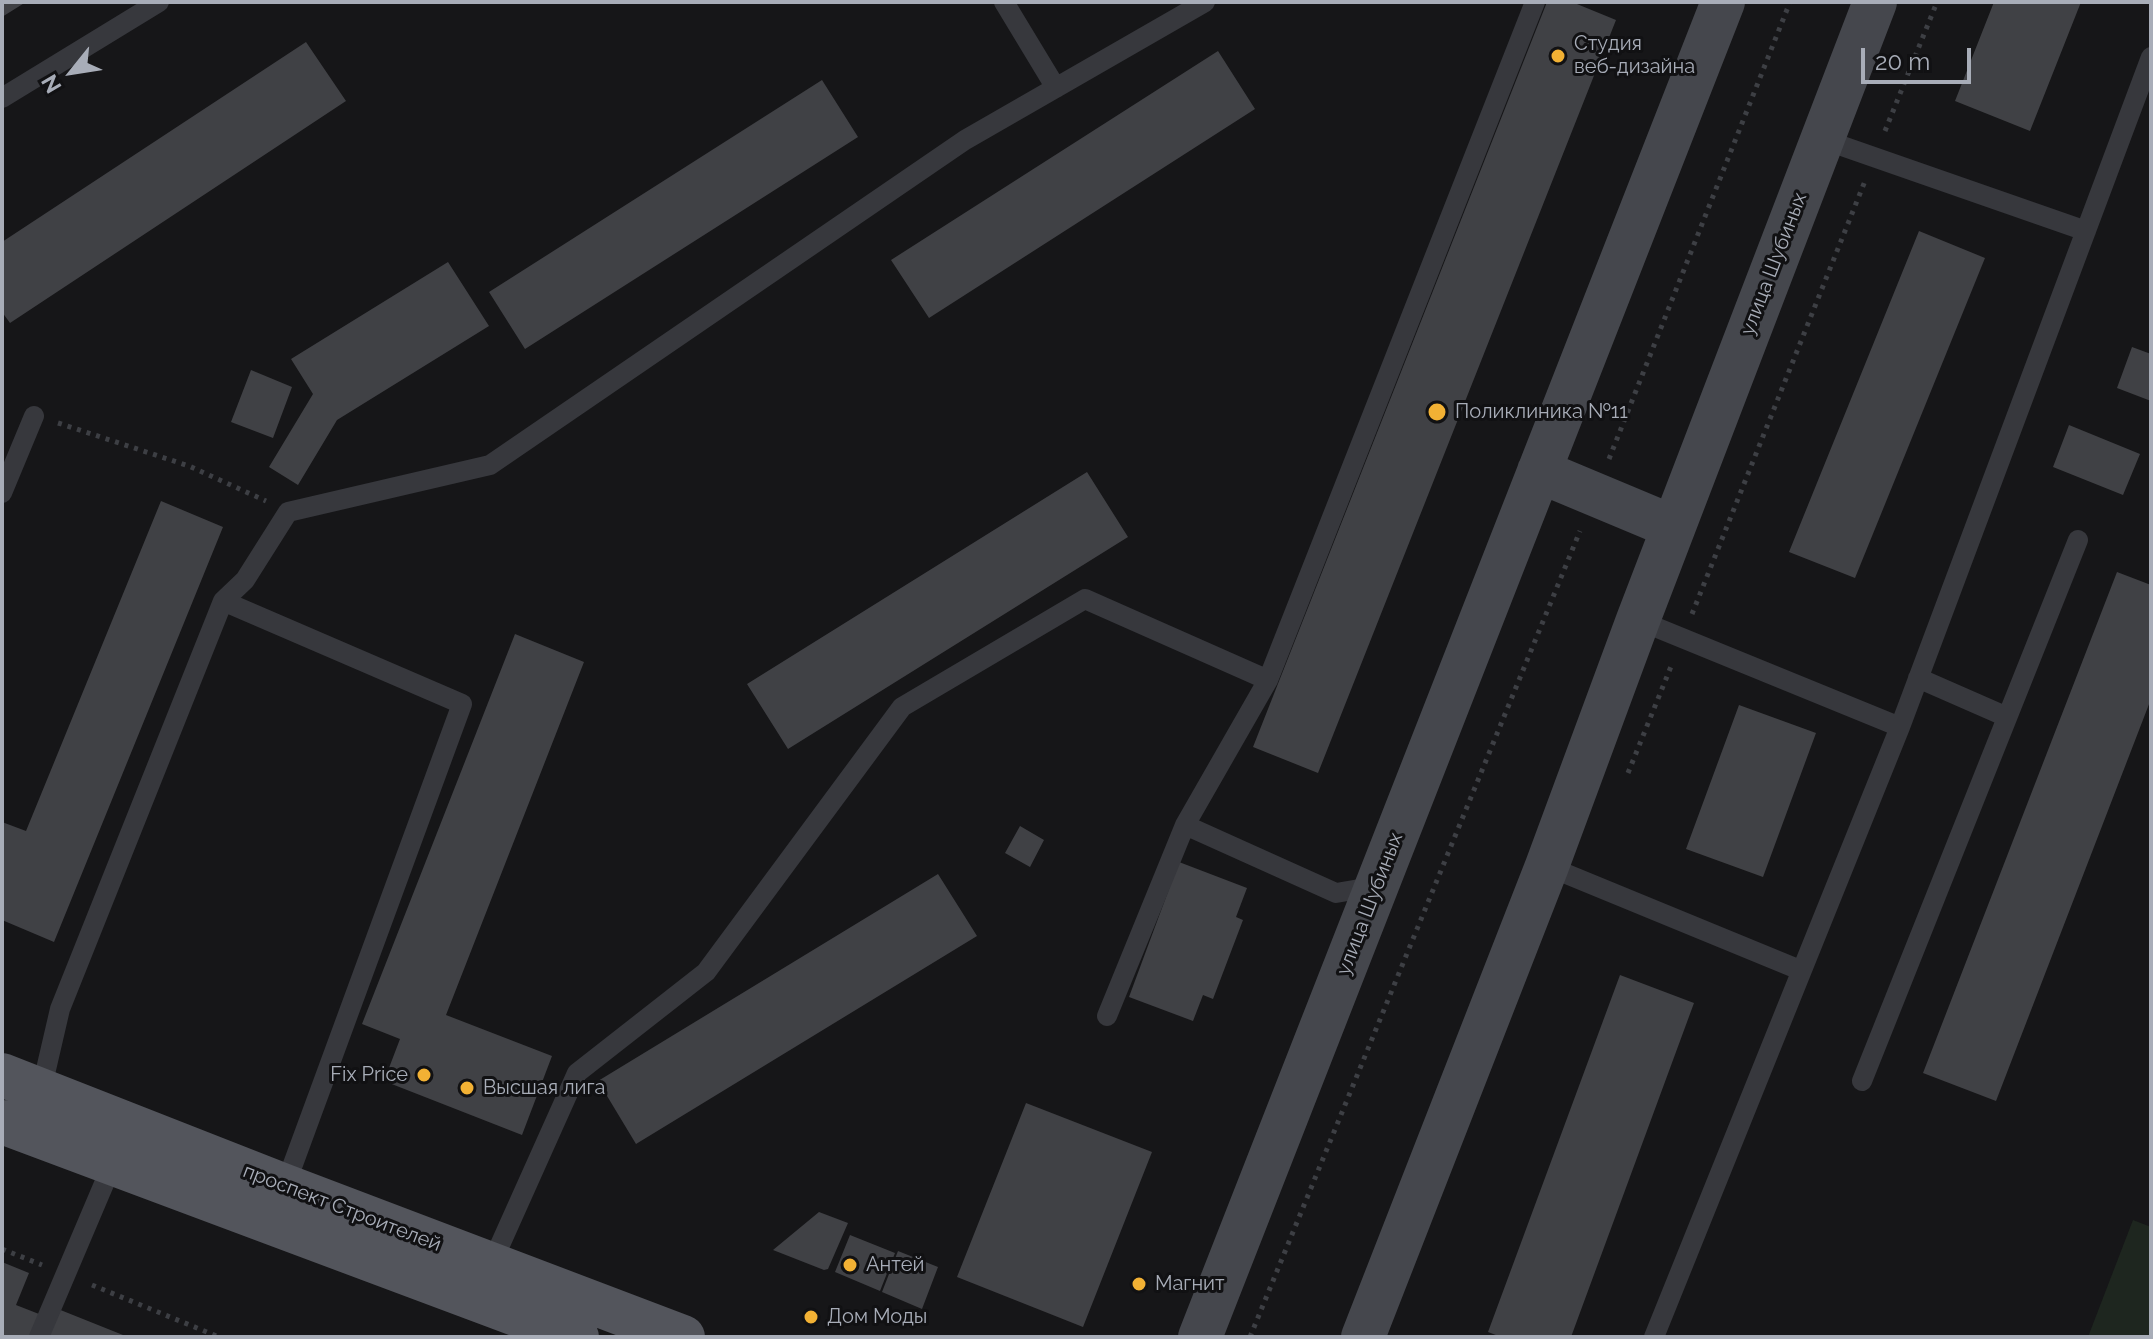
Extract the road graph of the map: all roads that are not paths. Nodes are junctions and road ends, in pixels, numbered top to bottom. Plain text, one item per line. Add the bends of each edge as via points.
1 (159, 2) edge
2 (1004, 2) edge
3 (1205, 2) edge
4 (1535, 2) edge
5 (1875, 2) edge
6 (1716, 7) edge
7 (2151, 57) edge
8 (1056, 88) junction
9 (2, 98) edge
10 (1822, 139) junction
11 (2086, 231) junction
12 (34, 416) road end
13 (1539, 471) junction
14 (2, 493) edge
15 (1673, 527) junction
16 (2078, 540) dead end
17 (223, 601) junction
18 (1638, 620) junction
19 (1918, 678) junction
20 (1268, 680) junction
21 (2007, 717) junction
22 (1900, 727) junction
23 (1185, 825) junction
24 (1547, 866) junction
25 (1377, 886) junction
26 (1800, 970) junction
27 (1107, 1016) dead end
28 (1862, 1081) dead end
29 (22, 1083) edge
30 (12, 1126) edge
31 (120, 1145) junction
32 (285, 1186) junction
33 (491, 1265) junction
34 (519, 1327) edge
35 (39, 1337) edge
36 (577, 1337) edge
37 (683, 1337) edge
38 (1200, 1337) edge
39 (1363, 1337) edge
40 (1654, 1337) edge

1 - 9 lane
2 - 8 lane
3 - 8 lane
4 - 20 lane
5 - 10 main road, улица Шубиных
6 - 13 main road, улица Шубиных
7 - 11 lane
8 - 17 lane via 965,140 490,465 288,512 245,580
10 - 11 lane
10 - 15 main road, улица Шубиных
11 - 19 lane
12 - 14 lane
13 - 15 main road
13 - 25 main road, улица Шубиных
15 - 18 main road, улица Шубиных
16 - 21 lane
17 - 29 lane via 60,1009
17 - 32 lane via 462,704
18 - 22 lane
18 - 24 main road, улица Шубиных
19 - 21 lane
19 - 22 lane
20 - 23 lane
20 - 33 lane via 1085,599 902,707 706,972 577,1073
21 - 28 lane
22 - 26 lane
23 - 25 lane via 1336,893
23 - 27 lane
24 - 26 lane
24 - 39 main road, улица Шубиных
25 - 38 main road, улица Шубиных
26 - 40 lane
29 - 30 main road
29 - 31 main road, проспект Строителей
30 - 31 main road, проспект Строителей
31 - 32 main road, проспект Строителей
31 - 34 main road, проспект Строителей via 289,1228
31 - 35 lane
32 - 33 main road, проспект Строителей
33 - 37 main road, проспект Строителей
34 - 36 main road, проспект Строителей

